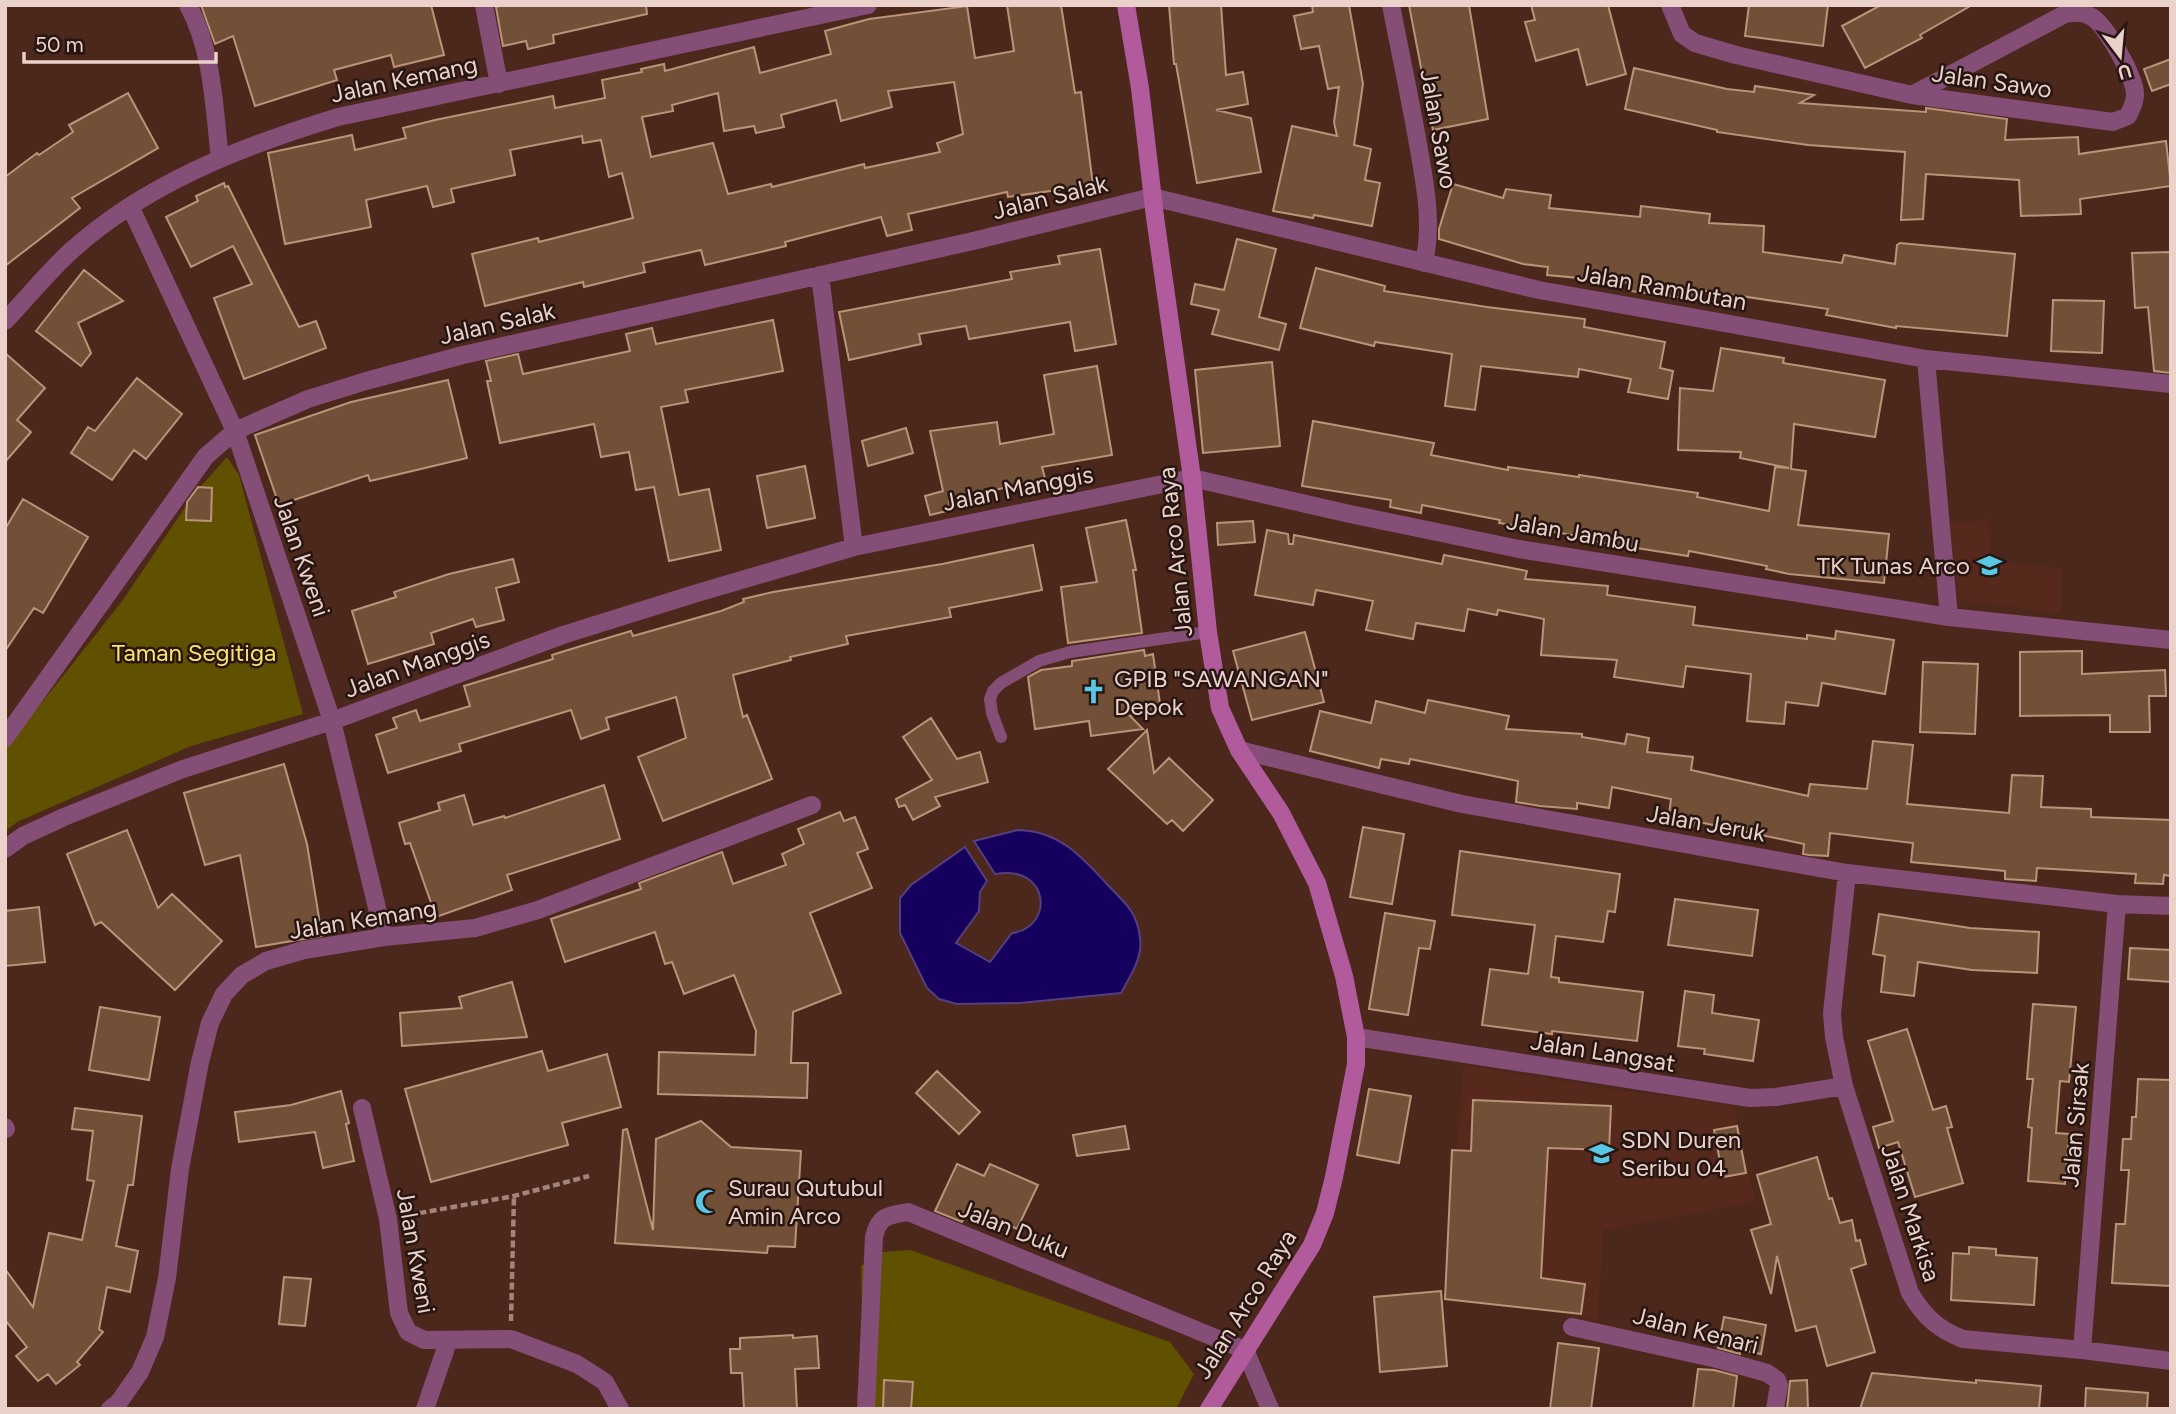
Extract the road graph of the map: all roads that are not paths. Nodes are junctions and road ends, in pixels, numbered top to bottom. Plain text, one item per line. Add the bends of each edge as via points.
1 (188, 5) edge
2 (484, 5) edge
3 (868, 5) edge
4 (1126, 5) edge
5 (1391, 5) edge
6 (1670, 5) edge
7 (499, 84) junction
8 (1912, 95) junction
9 (220, 159) junction
10 (1152, 197) junction
11 (130, 206) junction
12 (1424, 262) junction
13 (820, 275) junction
14 (5, 321) edge
15 (1926, 359) junction
16 (2171, 384) edge
17 (235, 431) junction
18 (1192, 478) junction
19 (854, 547) junction
20 (1949, 617) junction
21 (1208, 632) junction
22 (2171, 640) edge
23 (332, 721) junction
24 (1001, 737) dead end
25 (5, 738) edge
26 (1239, 750) junction
27 (812, 805) dead end
28 (5, 849) edge
29 (1847, 873) junction
30 (2117, 904) junction
31 (2171, 906) edge
32 (384, 937) junction
33 (1356, 1037) junction
34 (1844, 1086) junction
35 (362, 1108) dead end
36 (1572, 1326) dead end
37 (448, 1342) junction
38 (1245, 1350) junction
39 (2082, 1350) junction
40 (2171, 1361) edge
41 (110, 1409) edge
42 (425, 1409) edge
43 (620, 1409) edge
44 (866, 1409) edge
45 (1209, 1409) edge
46 (1269, 1409) edge
47 (1775, 1409) edge

1 - 9 street via 209,68
2 - 7 street
3 - 7 street, Jalan Kemang
4 - 10 main road, Jalan Arco Raya
5 - 12 street, Jalan Sawo via 1427,207 1429,239
6 - 8 street, Jalan Sawo via 1682,34 1695,43
7 - 9 street, Jalan Kemang via 338,117
8 - 8 street, Jalan Sawo via 2113,122 2128,116 2136,92 2104,27 2080,12 2065,14
9 - 11 street, Jalan Kemang
10 - 12 street, Jalan Rambutan
10 - 13 street, Jalan Salak
10 - 18 main road, Jalan Arco Raya
11 - 14 street, Jalan Kemang via 71,251
11 - 17 street, Jalan Kweni
12 - 15 street, Jalan Rambutan via 1539,290
13 - 17 street, Jalan Salak via 451,358 307,399
13 - 19 street
15 - 16 street, Jalan Rambutan
15 - 20 street
17 - 23 street, Jalan Kweni
17 - 25 street, Jalan Salak via 206,456
18 - 19 street, Jalan Manggis
18 - 20 street, Jalan Jambu via 1519,549
18 - 21 main road, Jalan Arco Raya
19 - 23 street, Jalan Manggis via 563,635
20 - 22 street, Jalan Jambu
21 - 24 lane via 1070,652 1039,661 993,691 992,712
21 - 26 main road, Jalan Arco Raya via 1220,708
23 - 28 street, Jalan Manggis via 183,768 64,817
23 - 32 street, Jalan Kweni
26 - 29 street, Jalan Jeruk via 1462,804
26 - 33 main road, Jalan Arco Raya via 1317,883
27 - 32 street, Jalan Kemang via 538,910 475,928
29 - 30 street, Jalan Jeruk
29 - 34 street, Jalan Markisa via 1832,1013
30 - 31 street, Jalan Jeruk
30 - 39 street, Jalan Sirsak
32 - 41 street, Jalan Kemang via 266,961 242,975 224,994 210,1023 200,1062 155,1337 140,1373
33 - 34 street, Jalan Langsat via 1750,1098
33 - 38 main road, Jalan Arco Raya via 1356,1064 1325,1213 1300,1268
34 - 39 street, Jalan Markisa via 1910,1293 1930,1322 1963,1339
35 - 37 street, Jalan Kweni via 388,1219 399,1313 416,1338
36 - 47 street, Jalan Kenari via 1767,1373 1779,1385
37 - 42 street
37 - 43 street, Jalan Kweni via 510,1339 577,1364 605,1382
38 - 44 street, Jalan Duku via 908,1212 886,1217 877,1225 874,1237
38 - 45 main road, Jalan Arco Raya
38 - 46 street
39 - 40 street, Jalan Markisa

